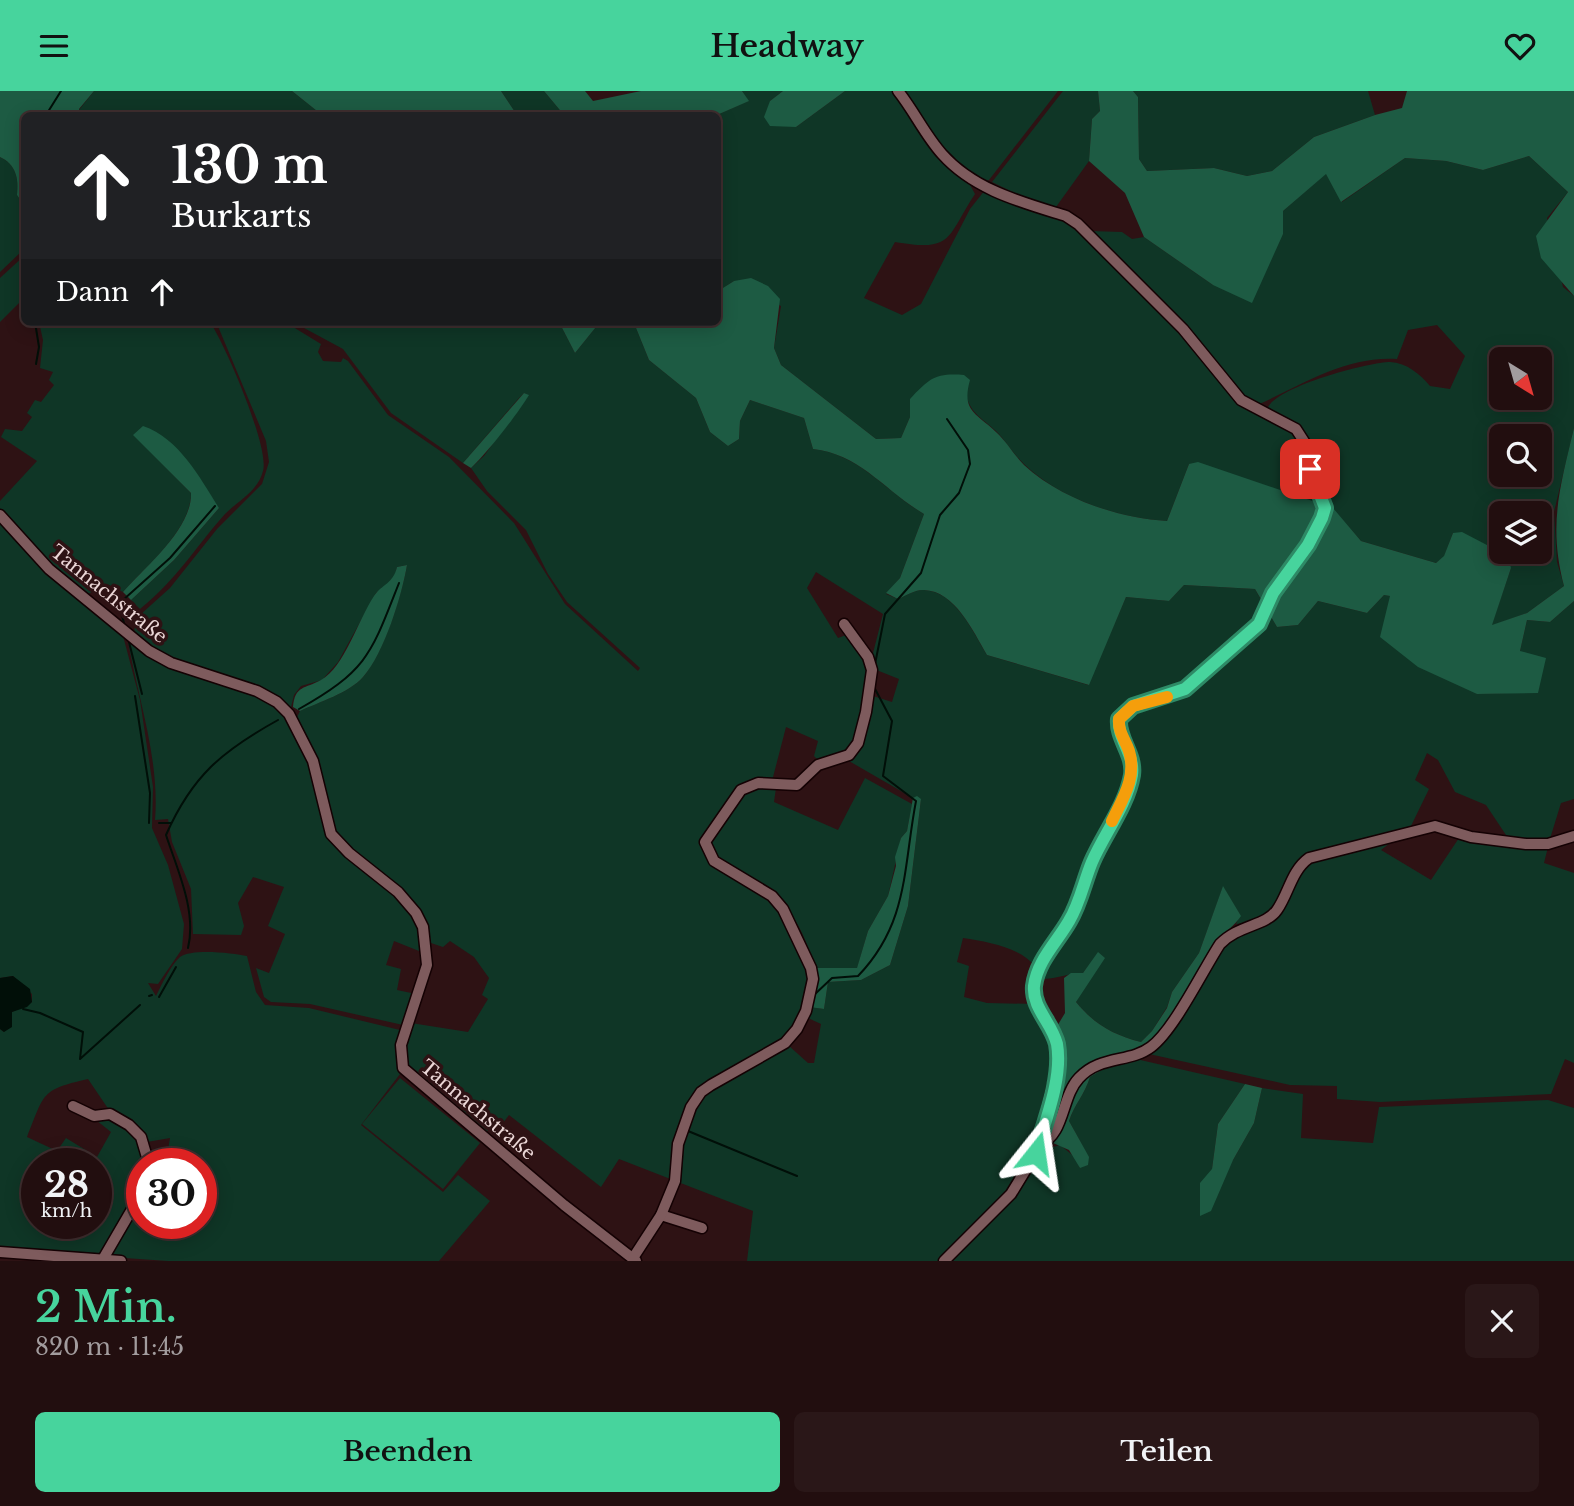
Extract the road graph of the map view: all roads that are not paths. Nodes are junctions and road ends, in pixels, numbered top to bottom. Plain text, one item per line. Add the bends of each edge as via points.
1 (898, 91) edge
2 (0, 515) edge
3 (845, 624) dead end
4 (1574, 836) edge
5 (73, 1106) dead end
6 (1039, 1145) junction
7 (144, 1148) edge
8 (661, 1215) junction
9 (126, 1219) edge
10 (702, 1228) dead end
11 (0, 1252) edge
12 (103, 1259) edge
13 (634, 1259) edge
14 (121, 1261) edge
15 (944, 1261) edge

1 - 6 street via 940,152 959,171 985,187 1078,224 1183,329 1241,400 1296,429 1305,443 1325,508 1308,545 1273,593 1259,624 1185,689 1133,706 1121,715 1119,724 1132,775 1064,929 1034,984 1034,999 1057,1045 1057,1069
2 - 13 street, Tannachstraße via 48,569 149,651 257,691 289,714 313,761 331,834 398,892 422,927 427,965 401,1045 402,1068
3 - 8 street via 872,670 854,749 841,760 818,765 797,785 758,783 741,790 705,842 714,861 772,896 783,909 811,968 806,1011 785,1043 701,1092 682,1123 677,1169
4 - 6 street via 1548,844 1526,844 1471,837 1440,826 1319,853 1301,864 1277,911 1231,933 1220,944 1158,1041 1137,1055 1102,1063 1077,1080 1048,1142
5 - 7 street via 94,1116 110,1114 129,1125
6 - 15 street via 1011,1194
8 - 10 street
8 - 13 street
9 - 12 street
11 - 12 street
12 - 14 street

